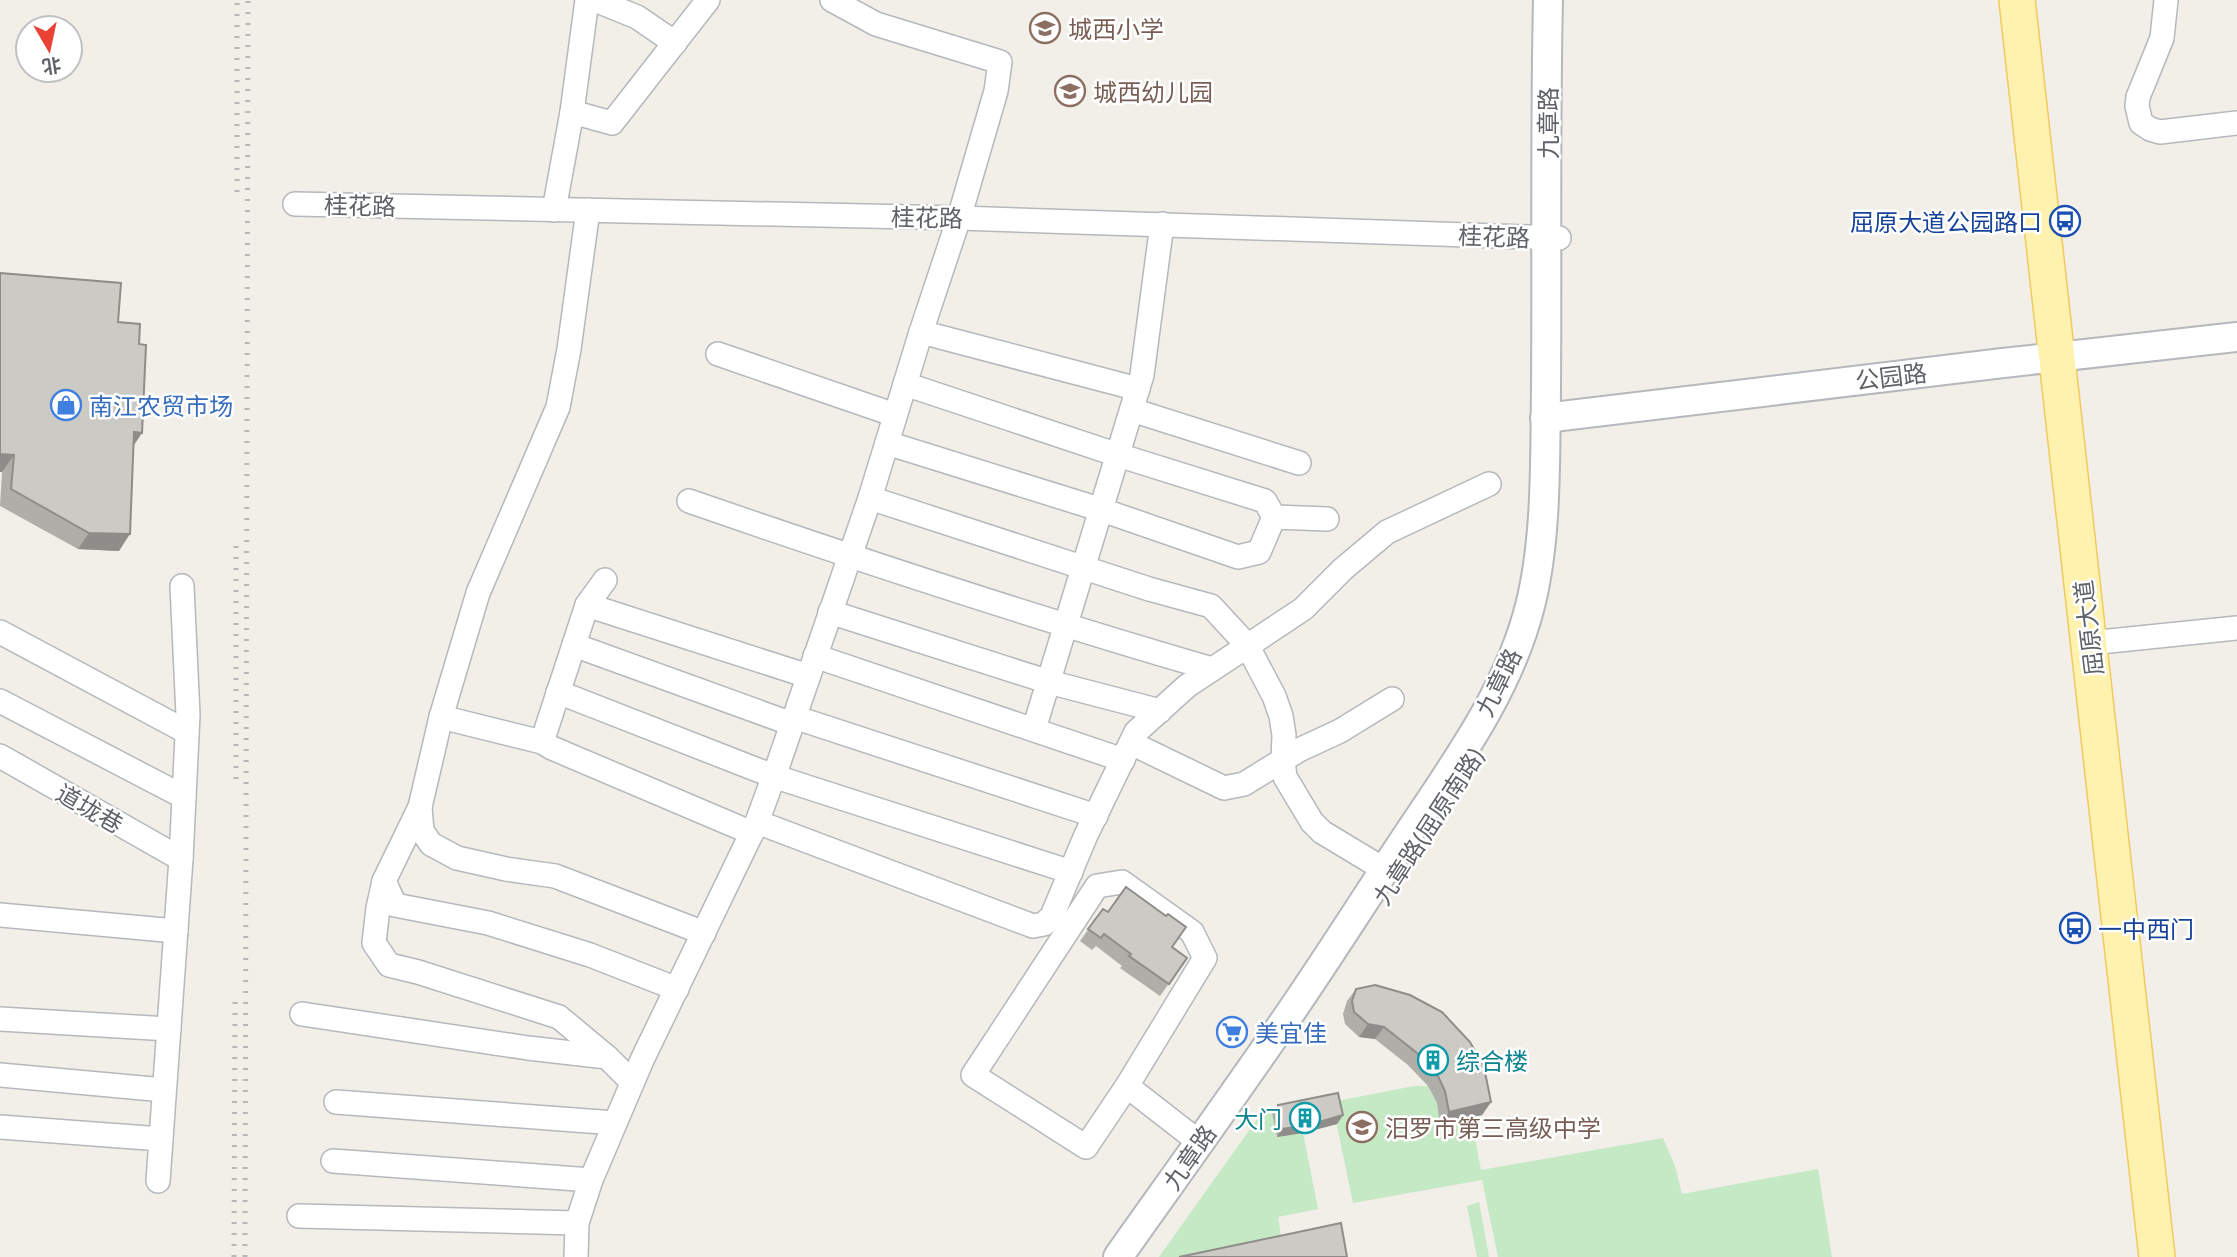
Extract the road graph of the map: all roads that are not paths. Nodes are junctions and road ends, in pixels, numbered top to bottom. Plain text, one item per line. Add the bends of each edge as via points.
1 (587, 0) edge
2 (595, 0) edge
3 (708, 0) edge
4 (832, 0) edge
5 (1548, 0) edge
6 (1560, 0) edge
7 (1996, 0) edge
8 (2017, 0) edge
9 (2166, 0) edge
10 (675, 43) junction
11 (572, 112) junction
12 (2237, 123) edge
13 (295, 204) dead end
14 (554, 210) junction
15 (588, 210) junction
16 (959, 218) junction
17 (1162, 224) junction
18 (1554, 238) junction
19 (921, 332) junction
20 (2237, 337) edge
21 (718, 354) dead end
22 (2045, 358) junction
23 (905, 384) junction
24 (1135, 400) junction
25 (895, 415) junction
26 (1551, 418) junction
27 (887, 443) junction
28 (1118, 455) junction
29 (1299, 463) dead end
30 (1489, 485) dead end
31 (870, 498) junction
32 (689, 501) dead end
33 (1102, 510) junction
34 (1274, 517) junction
35 (1327, 519) dead end
36 (849, 556) junction
37 (1084, 568) junction
38 (605, 580) dead end
39 (182, 586) dead end
40 (587, 605) junction
41 (830, 612) junction
42 (1066, 627) junction
43 (2237, 628) edge
44 (0, 632) edge
45 (2090, 643) junction
46 (574, 645) junction
47 (1248, 645) junction
48 (812, 666) junction
49 (1212, 669) junction
50 (1049, 682) junction
51 (558, 692) junction
52 (1392, 699) dead end
53 (0, 701) edge
54 (1160, 711) junction
55 (441, 717) junction
56 (793, 720) junction
57 (1034, 729) junction
58 (187, 732) junction
59 (542, 742) junction
60 (1127, 751) junction
61 (0, 756) edge
62 (1283, 761) junction
63 (773, 776) junction
64 (184, 797) junction
65 (421, 807) junction
66 (1096, 816) junction
67 (754, 827) junction
68 (181, 859) junction
69 (1385, 870) junction
70 (1071, 872) junction
71 (384, 881) junction
72 (0, 915) edge
73 (176, 931) junction
74 (704, 933) junction
75 (677, 989) junction
76 (302, 1014) dead end
77 (0, 1019) edge
78 (169, 1029) junction
79 (607, 1057) junction
80 (0, 1075) edge
81 (632, 1082) junction
82 (1126, 1086) junction
83 (164, 1090) junction
84 (336, 1102) dead end
85 (615, 1123) junction
86 (0, 1127) edge
87 (161, 1139) junction
88 (1199, 1142) junction
89 (333, 1161) dead end
90 (591, 1180) junction
91 (158, 1181) dead end
92 (299, 1216) dead end
93 (577, 1223) junction
94 (576, 1257) edge
95 (1118, 1257) edge
96 (1137, 1257) edge
97 (2134, 1257) edge
98 (2157, 1257) edge

1 - 11 street
2 - 10 street via 637,17
3 - 10 street
4 - 16 street via 876,24 1000,62 996,91
5 - 18 street, 九章路 via 1546,89
6 - 18 street
7 - 22 main road, 屈原大道
8 - 22 main road, 屈原大道
9 - 12 street via 2162,38 2138,97 2141,123 2160,132
10 - 11 street via 612,123
11 - 14 street
13 - 14 street, 桂花路
14 - 15 street, 桂花路
15 - 16 street, 桂花路
15 - 55 street via 558,407 478,593
16 - 17 street, 桂花路
16 - 19 street
17 - 18 street, 桂花路
17 - 24 street
18 - 26 street, 九章路
19 - 23 street
19 - 24 street
20 - 22 street, 公园路
21 - 25 street
22 - 26 street, 公园路
22 - 45 main road, 屈原大道
22 - 97 main road, 屈原大道
23 - 25 street
23 - 28 street
24 - 28 street
24 - 29 street
25 - 27 street
26 - 69 street, 九章路 via 1540,546 1531,602 1514,656 1461,752
26 - 96 street, 九章路(屈原南路) via 1553,547 1546,599 1527,655 1501,708 1299,1026
27 - 31 street
27 - 33 street
28 - 33 street
28 - 34 street via 1265,500
30 - 47 street via 1387,532 1303,608
31 - 36 street
31 - 37 street
32 - 36 street
33 - 34 street via 1238,557 1259,552
33 - 37 street
34 - 35 street
36 - 41 street
36 - 42 street
37 - 42 street
37 - 47 street via 1212,606
38 - 40 street
39 - 58 street
40 - 46 street
40 - 48 street
41 - 48 street
41 - 50 street
42 - 49 street
42 - 50 street
43 - 45 street
44 - 58 street
45 - 98 main road, 屈原大道
46 - 51 street
46 - 56 street
47 - 49 street
47 - 62 street via 1281,716
48 - 56 street
48 - 57 street
49 - 54 street
50 - 54 street
50 - 57 street
51 - 59 street
51 - 63 street
52 - 62 street
53 - 64 street
54 - 60 street via 1136,732
55 - 59 street
55 - 65 street
56 - 63 street
56 - 66 street
57 - 60 street
58 - 64 street
59 - 67 street
60 - 62 street via 1224,788 1244,784
60 - 66 street
61 - 68 street, 道垅巷
62 - 69 street via 1285,777 1312,822
63 - 67 street
63 - 70 street
64 - 68 street
65 - 71 street
65 - 74 street via 422,831 432,845 457,858 555,876
66 - 70 street
67 - 70 street via 1033,926 1052,916
67 - 74 street
68 - 73 street
69 - 88 street, 九章路
71 - 75 street via 395,905 488,923
71 - 79 street via 374,943 389,965 559,1017
72 - 73 street
73 - 78 street
74 - 75 street
75 - 81 street
76 - 79 street
77 - 78 street
78 - 83 street
79 - 81 street
80 - 83 street
81 - 85 street
82 - 82 street via 1086,1147 973,1075 1097,886 1122,882 1192,932 1205,958
82 - 88 street
83 - 87 street
84 - 85 street
85 - 90 street
86 - 87 street
87 - 91 street
88 - 95 street, 九章路
89 - 90 street
90 - 93 street
92 - 93 street
93 - 94 street

